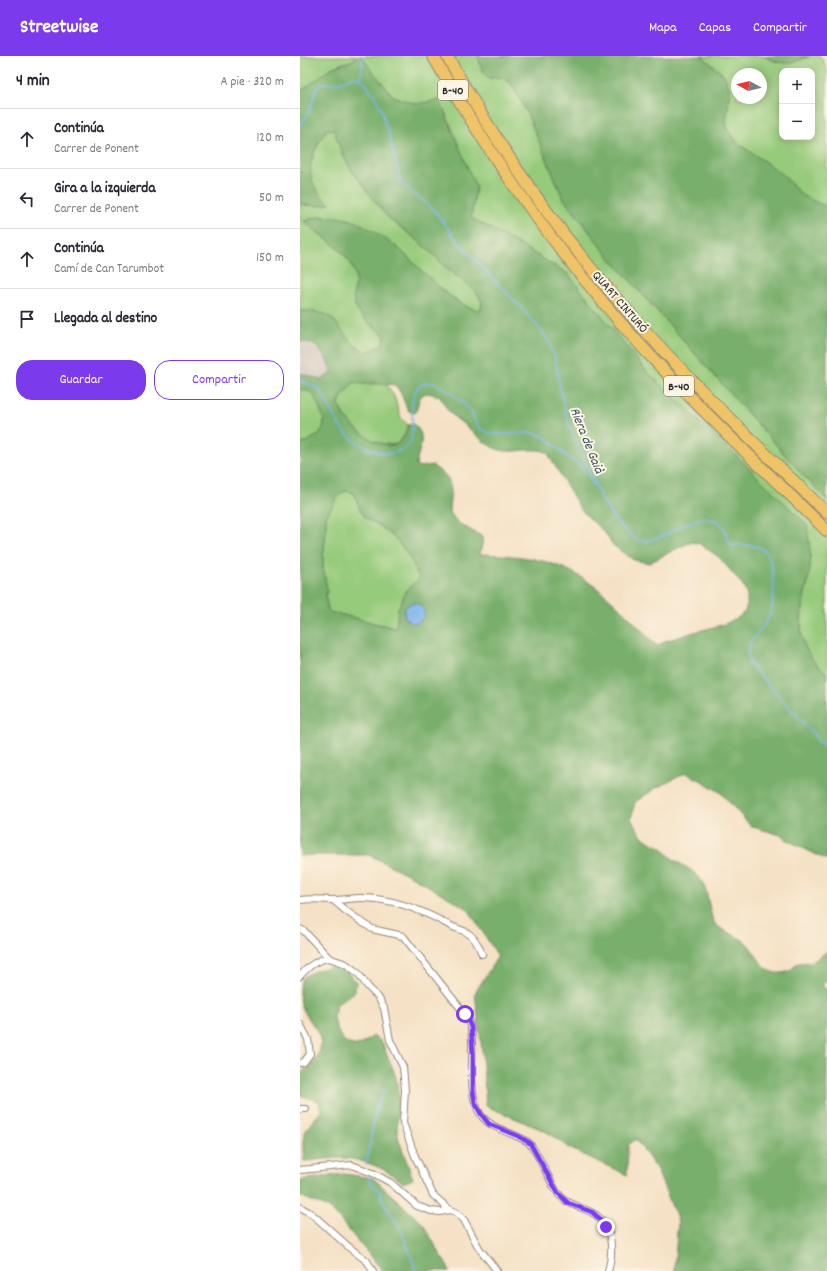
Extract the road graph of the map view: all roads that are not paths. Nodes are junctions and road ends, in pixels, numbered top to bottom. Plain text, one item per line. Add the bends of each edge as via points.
1 (433, 56) edge
2 (448, 56) edge
3 (827, 513) edge
4 (827, 531) edge
5 (300, 900) edge
6 (333, 900) junction
7 (300, 929) edge
8 (482, 954) dead end
9 (328, 958) junction
10 (300, 976) edge
11 (300, 1024) edge
12 (300, 1063) edge
13 (300, 1170) edge
14 (436, 1197) junction
15 (300, 1207) edge
16 (450, 1210) junction
17 (431, 1211) junction
18 (373, 1271) edge
19 (497, 1271) edge
20 (608, 1271) edge

1 - 4 highway, QUART CINTURÓ / B-40 via 473,124 521,197 579,273 644,349
2 - 3 highway, QUART CINTURÓ / B-40 via 509,157 556,224 595,273 650,337 708,398
5 - 6 street
6 - 8 street via 362,898 390,901 412,907 467,932 478,943
6 - 20 street via 372,929 403,936 465,1014 471,1027 473,1091 475,1103 481,1114 489,1124 530,1143 558,1193 568,1203 592,1212 600,1219 610,1237 612,1252
7 - 9 street
9 - 10 street via 311,964
9 - 14 street via 346,964 358,973 384,1008 390,1040 403,1067 403,1123 415,1156
11 - 12 street via 308,1039 310,1054
13 - 17 street via 352,1165 391,1183 417,1206
14 - 16 street
14 - 17 street via 435,1206
15 - 18 street via 312,1214 367,1261
16 - 17 street
16 - 19 street via 464,1220

